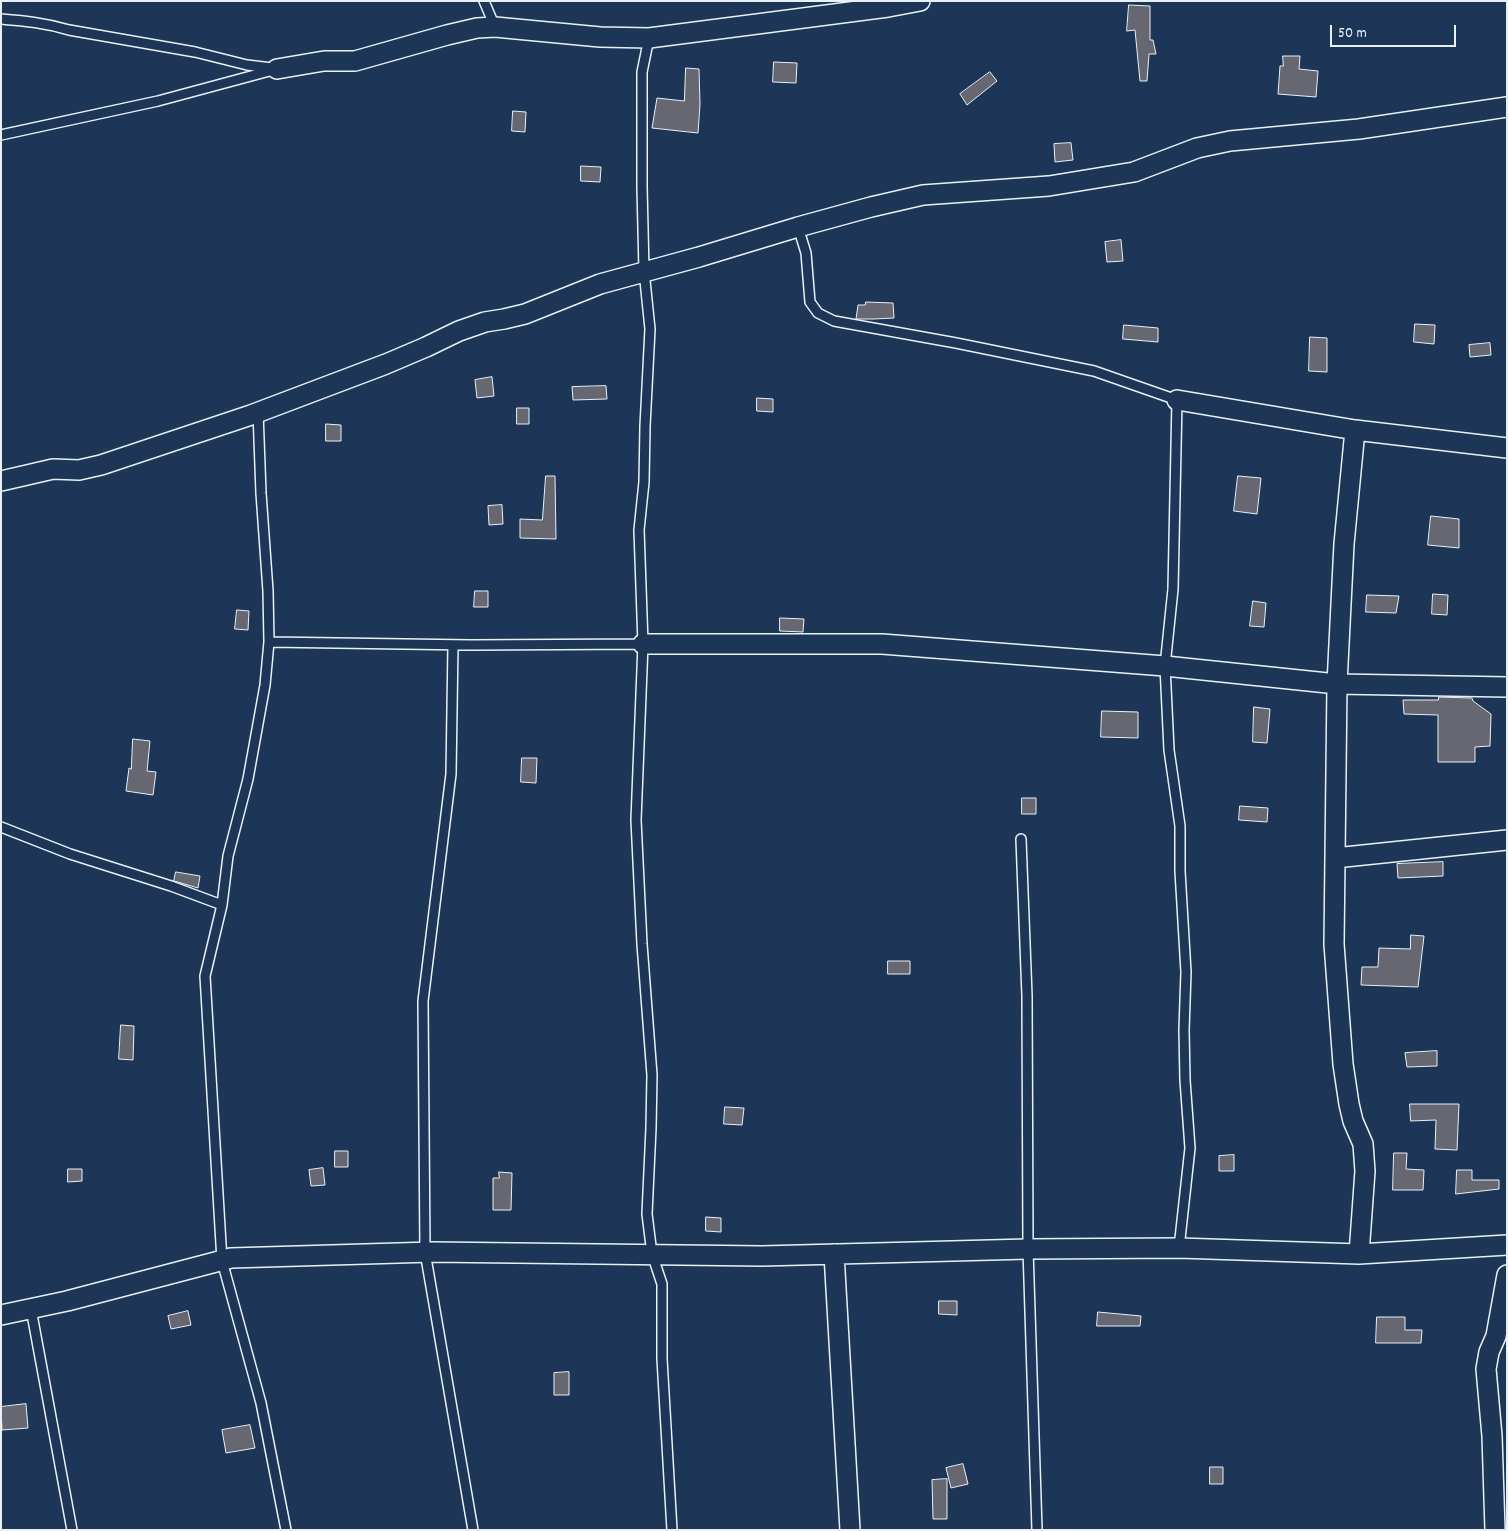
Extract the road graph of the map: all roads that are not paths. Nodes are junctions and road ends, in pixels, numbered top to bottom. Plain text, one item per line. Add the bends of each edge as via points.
1 (484, 1) edge
2 (920, 1) edge
3 (1, 19) edge
4 (495, 27) junction
5 (649, 38) junction
6 (277, 69) junction
7 (1507, 107) edge
8 (1, 135) edge
9 (798, 227) junction
10 (644, 271) junction
11 (1177, 400) junction
12 (258, 412) junction
13 (1355, 430) junction
14 (1507, 448) edge
15 (1, 481) edge
16 (269, 642) junction
17 (643, 644) junction
18 (453, 645) junction
19 (1164, 666) junction
20 (1337, 684) junction
21 (1507, 687) edge
22 (1, 827) edge
23 (1021, 839) dead end
24 (1507, 840) edge
25 (1336, 858) junction
26 (222, 905) junction
27 (1507, 1245) edge
28 (1179, 1248) junction
29 (1028, 1249) junction
30 (425, 1252) junction
31 (652, 1254) junction
32 (834, 1254) junction
33 (1359, 1254) junction
34 (222, 1261) junction
35 (1507, 1275) edge
36 (30, 1308) junction
37 (1, 1315) edge
38 (72, 1530) edge
39 (286, 1530) edge
40 (473, 1530) edge
41 (672, 1530) edge
42 (850, 1530) edge
43 (1036, 1530) edge
44 (1494, 1530) edge

1 - 4 lane
2 - 5 street
3 - 6 lane via 54,25
4 - 5 street
4 - 6 street via 447,35 355,61 324,61
5 - 10 lane via 642,72
6 - 8 lane via 158,102
7 - 9 street via 1359,129 1230,141 1197,148 1134,172 1048,186 924,196
9 - 10 street
9 - 11 lane via 806,253 810,302 818,313 834,321 1094,371
10 - 12 street via 600,284 525,314 458,331 386,364
10 - 17 lane via 650,329 639,530
11 - 13 street
11 - 19 lane via 1173,589
12 - 15 street via 101,465 78,470 53,469
12 - 16 lane
13 - 14 street
13 - 20 street via 1344,544
16 - 18 lane
16 - 26 lane via 250,770 228,856
17 - 18 lane
17 - 19 street via 882,644
17 - 31 lane via 636,820 652,1075 647,1214
18 - 30 lane via 451,774 423,1001
19 - 20 street
19 - 28 lane via 1168,750 1180,826 1186,972 1184,1046 1190,1148
20 - 21 street
20 - 25 street
22 - 26 lane
23 - 29 lane via 1028,996
24 - 25 street
25 - 33 street via 1334,944 1343,1064 1353,1121 1363,1144 1365,1171
26 - 34 lane via 205,976
27 - 33 street
28 - 29 street
28 - 33 street
29 - 32 street
29 - 43 lane
30 - 31 street
30 - 34 street via 232,1258
30 - 40 lane
31 - 32 street
31 - 41 lane via 662,1284 662,1359
32 - 42 street
34 - 36 street
34 - 39 lane via 261,1403
35 - 44 street via 1496,1336 1486,1369 1492,1436
36 - 37 street
36 - 38 lane

